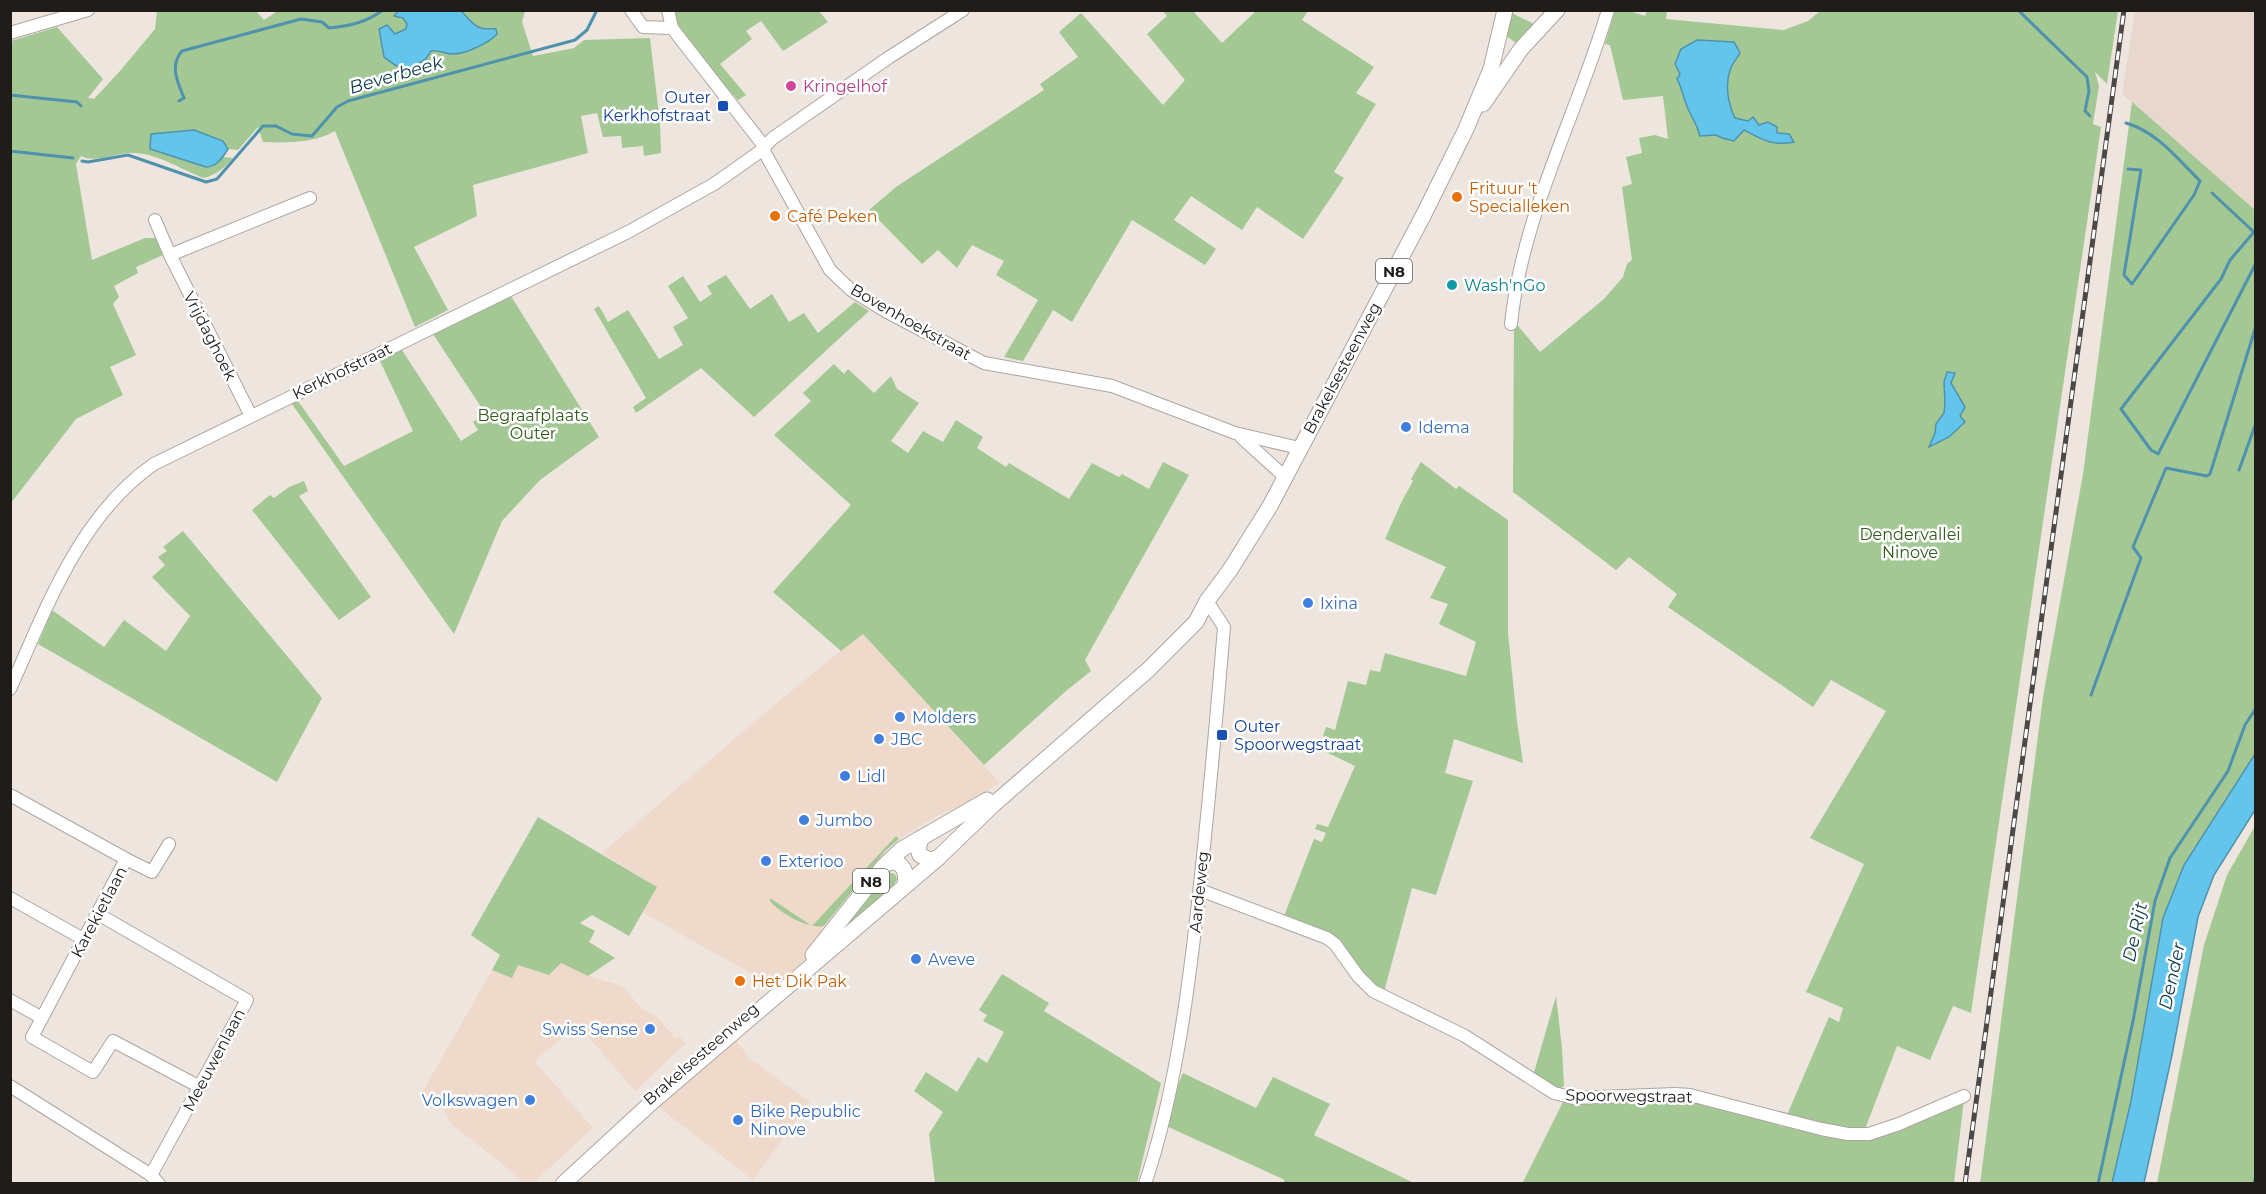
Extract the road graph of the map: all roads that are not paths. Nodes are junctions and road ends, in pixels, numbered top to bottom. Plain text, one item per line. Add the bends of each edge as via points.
1 (88, 10) edge
2 (631, 10) edge
3 (668, 10) edge
4 (963, 10) edge
5 (1505, 10) edge
6 (1557, 10) edge
7 (1608, 10) edge
8 (672, 28) junction
9 (10, 33) edge
10 (1466, 129) junction
11 (764, 146) junction
12 (310, 198) dead end
13 (155, 220) dead end
14 (170, 255) junction
15 (1511, 324) dead end
16 (251, 416) junction
17 (1235, 433) junction
18 (1299, 448) junction
19 (1285, 477) junction
20 (1207, 601) junction
21 (10, 689) edge
22 (10, 795) edge
23 (921, 838) junction
24 (169, 844) dead end
25 (938, 858) junction
26 (126, 859) junction
27 (888, 862) junction
28 (905, 885) junction
29 (1200, 890) junction
30 (10, 898) edge
31 (98, 914) junction
32 (85, 940) junction
33 (10, 1000) edge
34 (42, 1018) junction
35 (10, 1086) edge
36 (200, 1087) junction
37 (1964, 1096) dead end
38 (155, 1179) edge
39 (553, 1184) edge
40 (562, 1184) edge
41 (1145, 1184) edge

1 - 9 street
2 - 8 street via 643,27
3 - 8 street
4 - 11 street, Kerkhofstraat
5 - 10 main road, Brakelsesteenweg / N8 via 1491,69
6 - 10 main road, Brakelsesteenweg / N8 via 1521,49
7 - 15 street via 1588,75 1532,222 1515,286
8 - 11 street, Bovenhoekstraat
10 - 18 main road, Brakelsesteenweg / N8
11 - 16 street, Kerkhofstraat via 714,184 628,232
11 - 17 street, Bovenhoekstraat via 830,270 851,290 887,312 984,363 1112,387
12 - 14 street
13 - 14 street, Vrijdaghoek
14 - 16 street, Vrijdaghoek
16 - 21 street, Kerkhofstraat via 153,464 118,495 60,578
17 - 18 street, Bovenhoekstraat
17 - 19 street, Bovenhoekstraat
18 - 19 main road, Brakelsesteenweg / N8
19 - 20 main road, Brakelsesteenweg / N8 via 1251,537
20 - 23 main road, Brakelsesteenweg / N8 via 1114,694 1013,782 978,808
20 - 25 main road, Brakelsesteenweg / N8 via 1196,622 1148,670
20 - 29 street, Aardeweg via 1224,627
22 - 26 street
23 - 25 main road via 920,855 929,860
23 - 27 main road, Brakelsesteenweg / N8
24 - 26 street, Karekietlaan via 152,872
25 - 28 main road, Brakelsesteenweg / N8
26 - 31 street, Karekietlaan
27 - 28 main road via 904,867
27 - 39 main road, Brakelsesteenweg / N8 via 802,966
28 - 40 main road, Brakelsesteenweg / N8
29 - 37 street, Spoorwegstraat via 1326,938 1373,991 1466,1036 1564,1097 1690,1095 1821,1129 1869,1134
29 - 41 street, Aardeweg via 1175,1062
30 - 32 street
31 - 32 street, Karekietlaan
31 - 36 street, Meeuwenlaan via 247,1000
32 - 34 street, Karekietlaan
33 - 34 street
34 - 36 street via 32,1037 93,1072 114,1041
35 - 38 street
36 - 38 street, Meeuwenlaan

